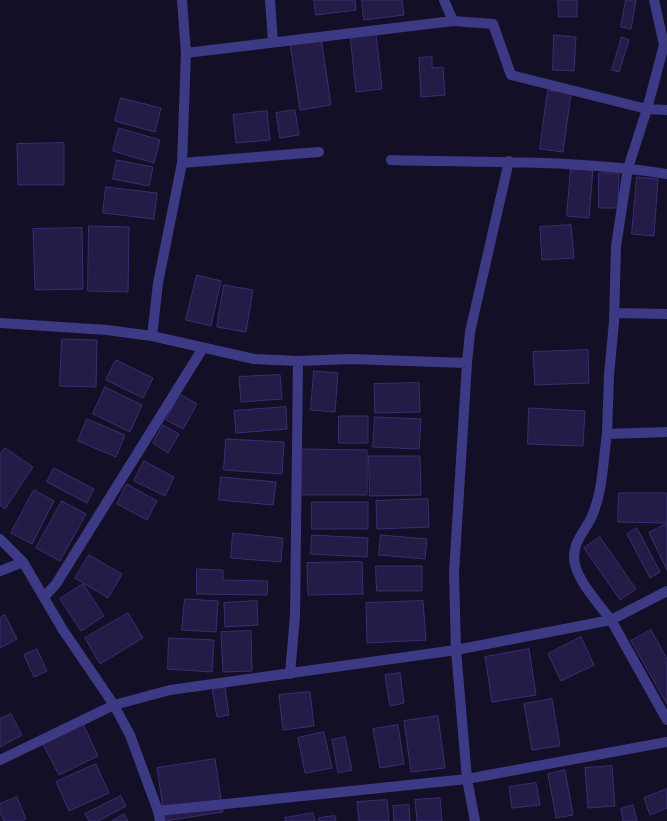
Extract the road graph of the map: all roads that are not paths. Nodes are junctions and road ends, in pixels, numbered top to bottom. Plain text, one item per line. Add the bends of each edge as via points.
1 (182, 0) edge
2 (270, 0) edge
3 (444, 0) edge
4 (654, 0) edge
5 (454, 22) junction
6 (273, 42) junction
7 (186, 53) junction
8 (647, 109) junction
9 (667, 110) edge
10 (319, 152) dead end
11 (391, 160) dead end
12 (509, 161) junction
13 (182, 163) junction
14 (628, 168) junction
15 (667, 174) edge
16 (614, 313) junction
17 (667, 314) edge
18 (0, 323) edge
19 (152, 336) junction
20 (204, 348) junction
21 (298, 361) junction
22 (467, 363) junction
23 (667, 432) edge
24 (607, 434) junction
25 (0, 539) edge
26 (23, 562) junction
27 (0, 572) edge
28 (667, 591) edge
29 (44, 597) junction
30 (611, 620) junction
31 (456, 650) junction
32 (290, 674) junction
33 (114, 705) junction
34 (667, 720) edge
35 (667, 742) edge
36 (0, 760) edge
37 (467, 778) junction
38 (159, 816) edge
39 (475, 821) edge

1 - 7 street
2 - 6 street
3 - 5 street
4 - 8 street via 664,45
5 - 6 street
5 - 8 street via 493,24 511,75
6 - 7 street
7 - 13 street
8 - 9 street
8 - 14 street
10 - 13 street
11 - 12 street
12 - 14 street
12 - 22 street via 470,332
13 - 19 street via 158,283
14 - 15 street
14 - 16 street via 616,246
16 - 17 street
16 - 24 street
18 - 19 street via 107,330
19 - 20 street
20 - 21 street via 254,359
20 - 29 street via 56,584
21 - 22 street
21 - 32 street via 295,616
22 - 31 street via 454,573
23 - 24 street
24 - 30 street via 600,488 592,516 578,539 574,557 578,574
25 - 26 street
26 - 27 street
26 - 29 street
28 - 30 street
29 - 33 street via 63,630
30 - 31 street
30 - 34 street
31 - 32 street
31 - 37 street
32 - 33 street via 170,690
33 - 36 street
33 - 38 street via 130,735
35 - 37 street
37 - 38 street
37 - 39 street

